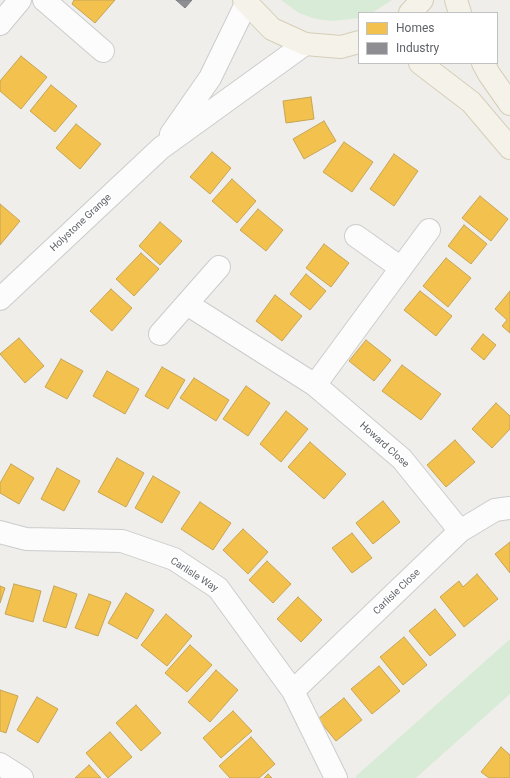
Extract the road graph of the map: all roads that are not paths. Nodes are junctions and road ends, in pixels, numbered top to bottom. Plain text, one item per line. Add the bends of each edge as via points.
1 (20, 0) edge
2 (44, 0) edge
3 (422, 0) edge
4 (456, 0) edge
5 (245, 2) edge
6 (411, 12) edge
7 (460, 12) edge
8 (0, 24) edge
9 (358, 42) edge
10 (305, 44) junction
11 (103, 51) dead end
12 (421, 64) edge
13 (484, 64) edge
14 (510, 104) edge
15 (161, 148) junction
16 (510, 148) edge
17 (429, 230) dead end
18 (356, 236) dead end
19 (219, 268) dead end
20 (401, 268) junction
21 (0, 299) edge
22 (187, 304) junction
23 (160, 334) dead end
24 (315, 385) junction
25 (510, 508) edge
26 (460, 531) junction
27 (0, 532) edge
28 (293, 691) junction
29 (0, 764) edge
30 (22, 778) edge
31 (336, 778) edge

1 - 8 street
2 - 11 street
3 - 6 main road
4 - 7 main road
5 - 10 main road via 272,29
5 - 15 street, Holystone Grange via 210,78
9 - 10 main road via 341,47
10 - 15 street, Holystone Grange
12 - 16 main road via 471,102
13 - 14 main road
15 - 21 street, Holystone Grange
17 - 20 street
18 - 20 street
19 - 22 street
20 - 24 street
22 - 23 street
22 - 24 street, Howard Close
24 - 26 street, Howard Close via 402,459
25 - 26 street, Carlisle Close via 496,510
26 - 28 street, Carlisle Close
27 - 28 street, Carlisle Way via 26,539 122,541 174,559 218,588
28 - 31 street, Carlisle Way
29 - 30 street

